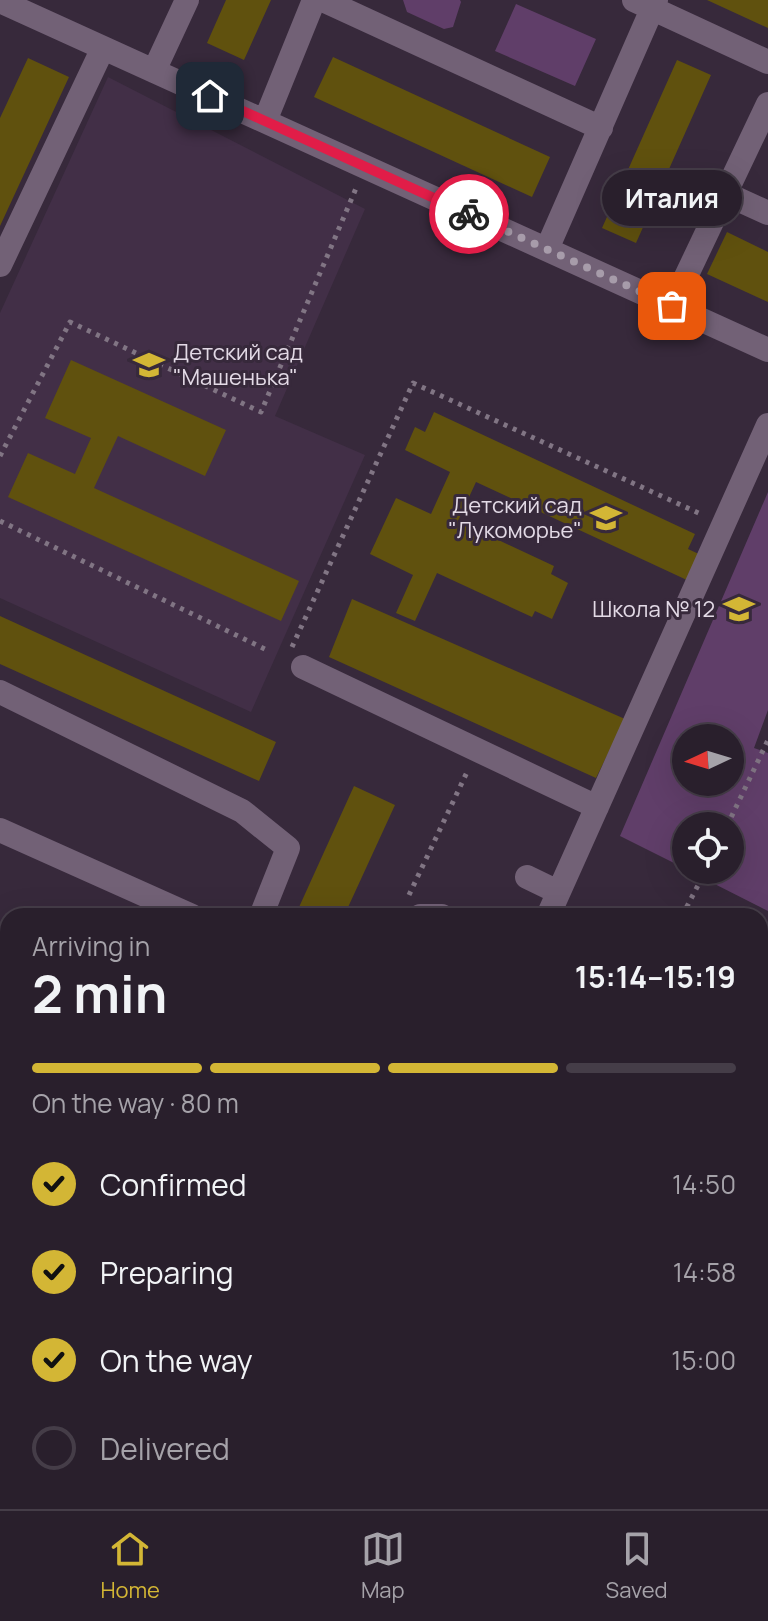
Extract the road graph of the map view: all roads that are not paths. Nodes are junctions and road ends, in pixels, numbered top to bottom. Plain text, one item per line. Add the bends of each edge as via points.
1 (187, 0) edge
2 (314, 0) edge
3 (323, 0) edge
4 (648, 3) edge
5 (1, 5) edge
6 (103, 48) junction
7 (768, 62) edge
8 (154, 71) junction
9 (768, 104) edge
10 (265, 121) junction
11 (601, 128) junction
12 (724, 193) junction
13 (768, 213) edge
14 (547, 249) junction
15 (0, 265) edge
16 (672, 306) junction
17 (768, 350) edge
18 (768, 425) edge
19 (303, 667) road end
20 (0, 692) edge
21 (597, 807) junction
22 (0, 830) edge
23 (527, 877) dead end
24 (558, 892) junction
25 (174, 908) edge
26 (264, 908) edge
27 (551, 908) edge

1 - 8 lane
2 - 10 lane
3 - 11 lane
4 - 7 lane
4 - 11 lane
5 - 6 lane
6 - 8 lane
6 - 15 lane
8 - 10 lane
9 - 12 lane
10 - 14 lane
11 - 14 lane
12 - 13 lane
12 - 16 lane
14 - 16 lane
16 - 17 lane
18 - 21 lane
19 - 21 lane
20 - 26 lane via 242,811 288,848
21 - 24 lane
22 - 25 lane
23 - 24 lane
24 - 27 lane

